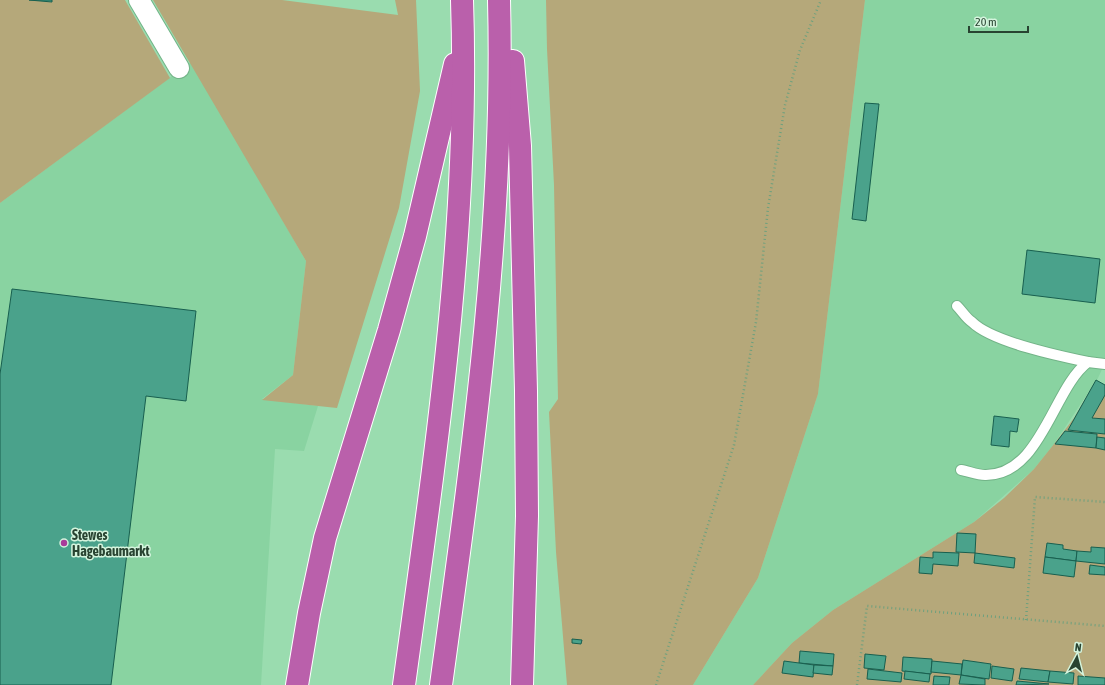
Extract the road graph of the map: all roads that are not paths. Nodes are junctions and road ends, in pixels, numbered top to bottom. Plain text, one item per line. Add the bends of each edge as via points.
1 (139, 0) edge
2 (462, 0) edge
3 (500, 0) edge
4 (506, 0) edge
5 (463, 24) junction
6 (179, 68) dead end
7 (958, 306) dead end
8 (1088, 362) junction
9 (1105, 364) edge
10 (961, 470) dead end
11 (297, 685) edge
12 (404, 685) edge
13 (441, 685) edge
14 (522, 685) edge

1 - 6 street
2 - 5 highway
3 - 13 highway via 499,145 494,246 481,387
4 - 14 highway via 512,41 520,146 526,391 527,516
5 - 11 highway via 416,236 324,538
5 - 12 highway via 463,145 457,242 445,374
7 - 8 lane via 972,323 1002,339
8 - 9 lane
8 - 10 lane via 1078,369 1041,436 1023,458 1005,471 985,475

